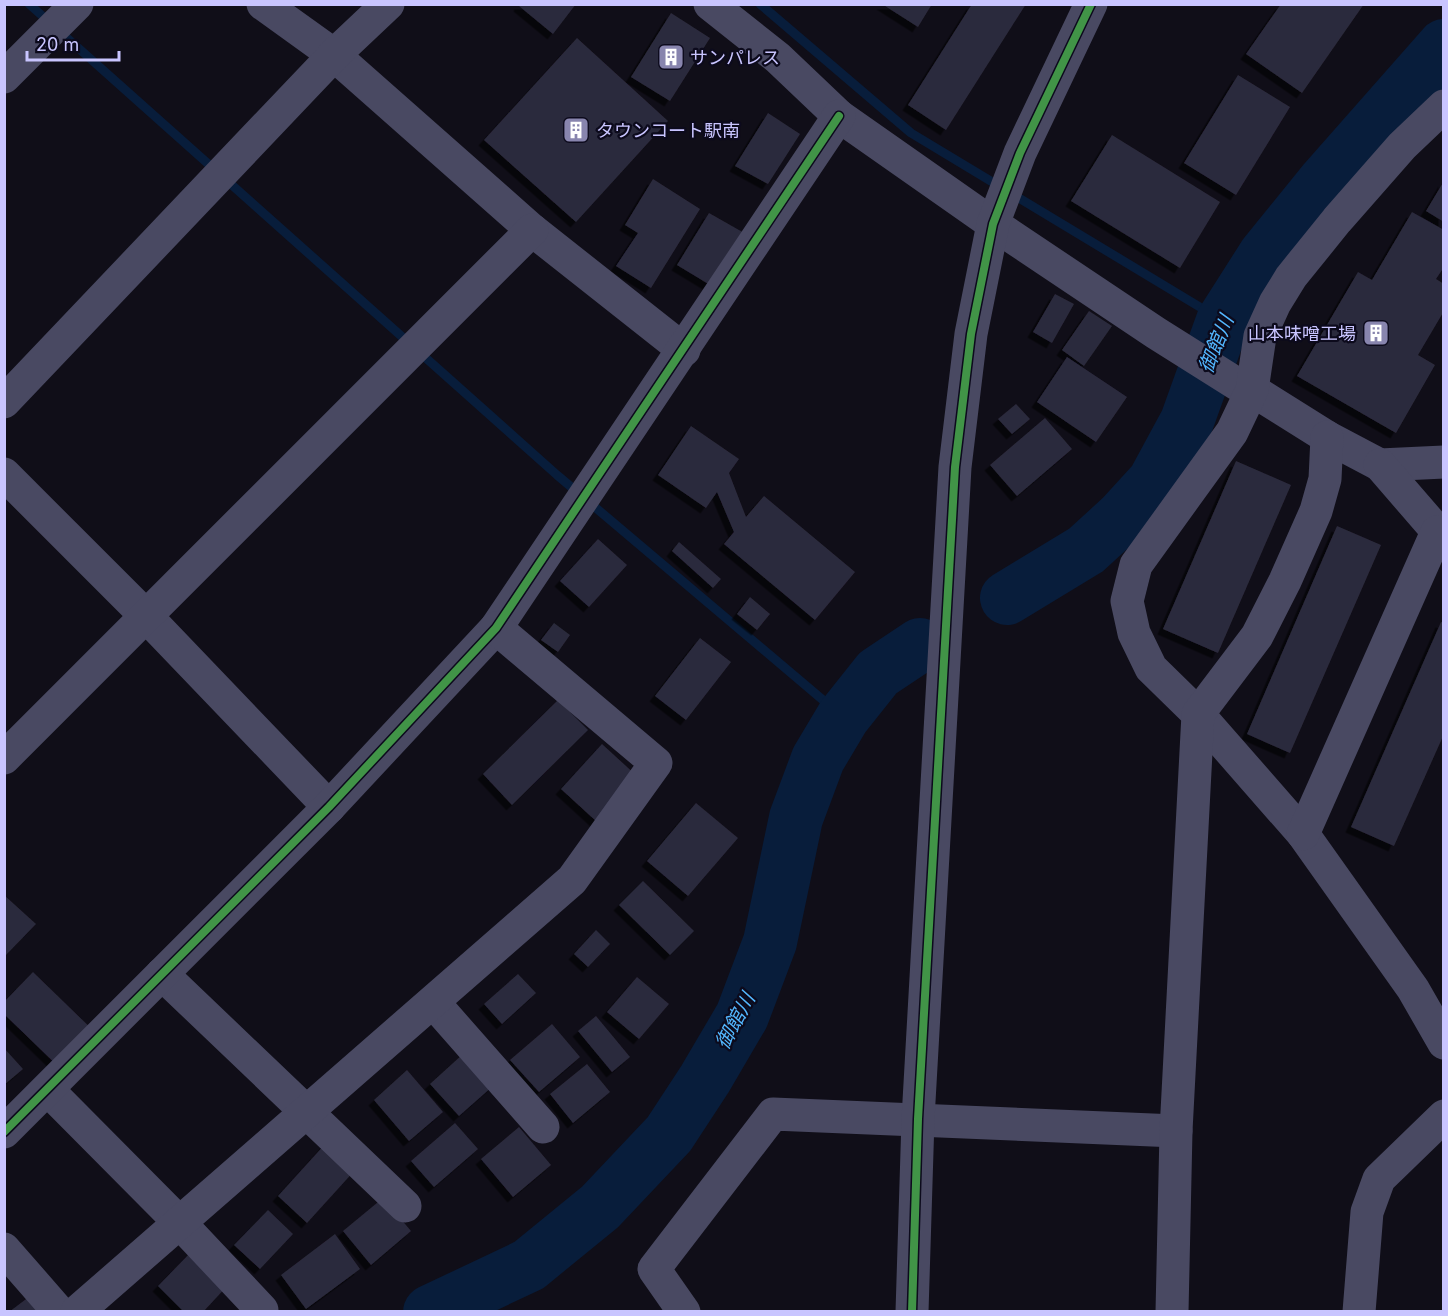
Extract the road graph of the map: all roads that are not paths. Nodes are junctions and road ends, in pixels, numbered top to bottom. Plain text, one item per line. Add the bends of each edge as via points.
1 (77, 4) edge
2 (264, 4) edge
3 (388, 4) edge
4 (710, 4) edge
5 (1091, 4) edge
6 (334, 56) junction
7 (4, 77) edge
8 (1443, 106) edge
9 (839, 116) junction
10 (993, 224) junction
11 (532, 230) junction
12 (684, 350) junction
13 (1244, 387) junction
14 (4, 402) edge
15 (1327, 437) junction
16 (1443, 462) edge
17 (1380, 465) junction
18 (4, 474) edge
19 (1440, 535) edge
20 (145, 615) junction
21 (496, 628) junction
22 (1198, 714) junction
23 (4, 758) edge
24 (329, 807) junction
25 (1303, 834) junction
26 (162, 974) junction
27 (433, 1002) junction
28 (1443, 1043) edge
29 (48, 1090) junction
30 (304, 1112) junction
31 (1443, 1116) edge
32 (918, 1119) junction
33 (543, 1126) dead end
34 (1176, 1131) junction
35 (4, 1132) edge
36 (405, 1206) dead end
37 (180, 1223) junction
38 (4, 1249) edge
39 (262, 1310) edge
40 (58, 1311) edge
41 (77, 1311) edge
42 (684, 1311) edge
43 (912, 1311) edge
44 (1172, 1311) edge
45 (1359, 1311) edge

1 - 7 street
2 - 6 street
3 - 6 street
4 - 9 street via 778,58
5 - 10 street via 1025,143
6 - 11 street
6 - 14 street
8 - 13 street via 1402,146 1291,277 1260,336
9 - 10 street
9 - 12 street
10 - 13 street
10 - 32 street via 971,334 955,467
11 - 12 street
11 - 20 street
12 - 21 street
13 - 15 street
13 - 22 street via 1233,432 1136,565 1127,601 1134,633 1151,668
15 - 17 street
15 - 22 street via 1324,479 1316,511 1285,581 1257,636
16 - 17 street
17 - 19 street
18 - 20 street
19 - 25 street
20 - 23 street
20 - 24 street
21 - 24 street
21 - 27 street via 656,762 572,880
22 - 25 street
22 - 34 street
24 - 26 street
25 - 28 street via 1413,989
26 - 29 street
26 - 30 street
27 - 30 street
27 - 33 street
29 - 35 street
29 - 37 street
30 - 36 street
30 - 37 street
31 - 45 street via 1378,1179 1367,1212
32 - 34 street
32 - 42 street via 773,1114 654,1269
32 - 43 street
34 - 44 street
37 - 39 street
37 - 41 street
38 - 40 street

